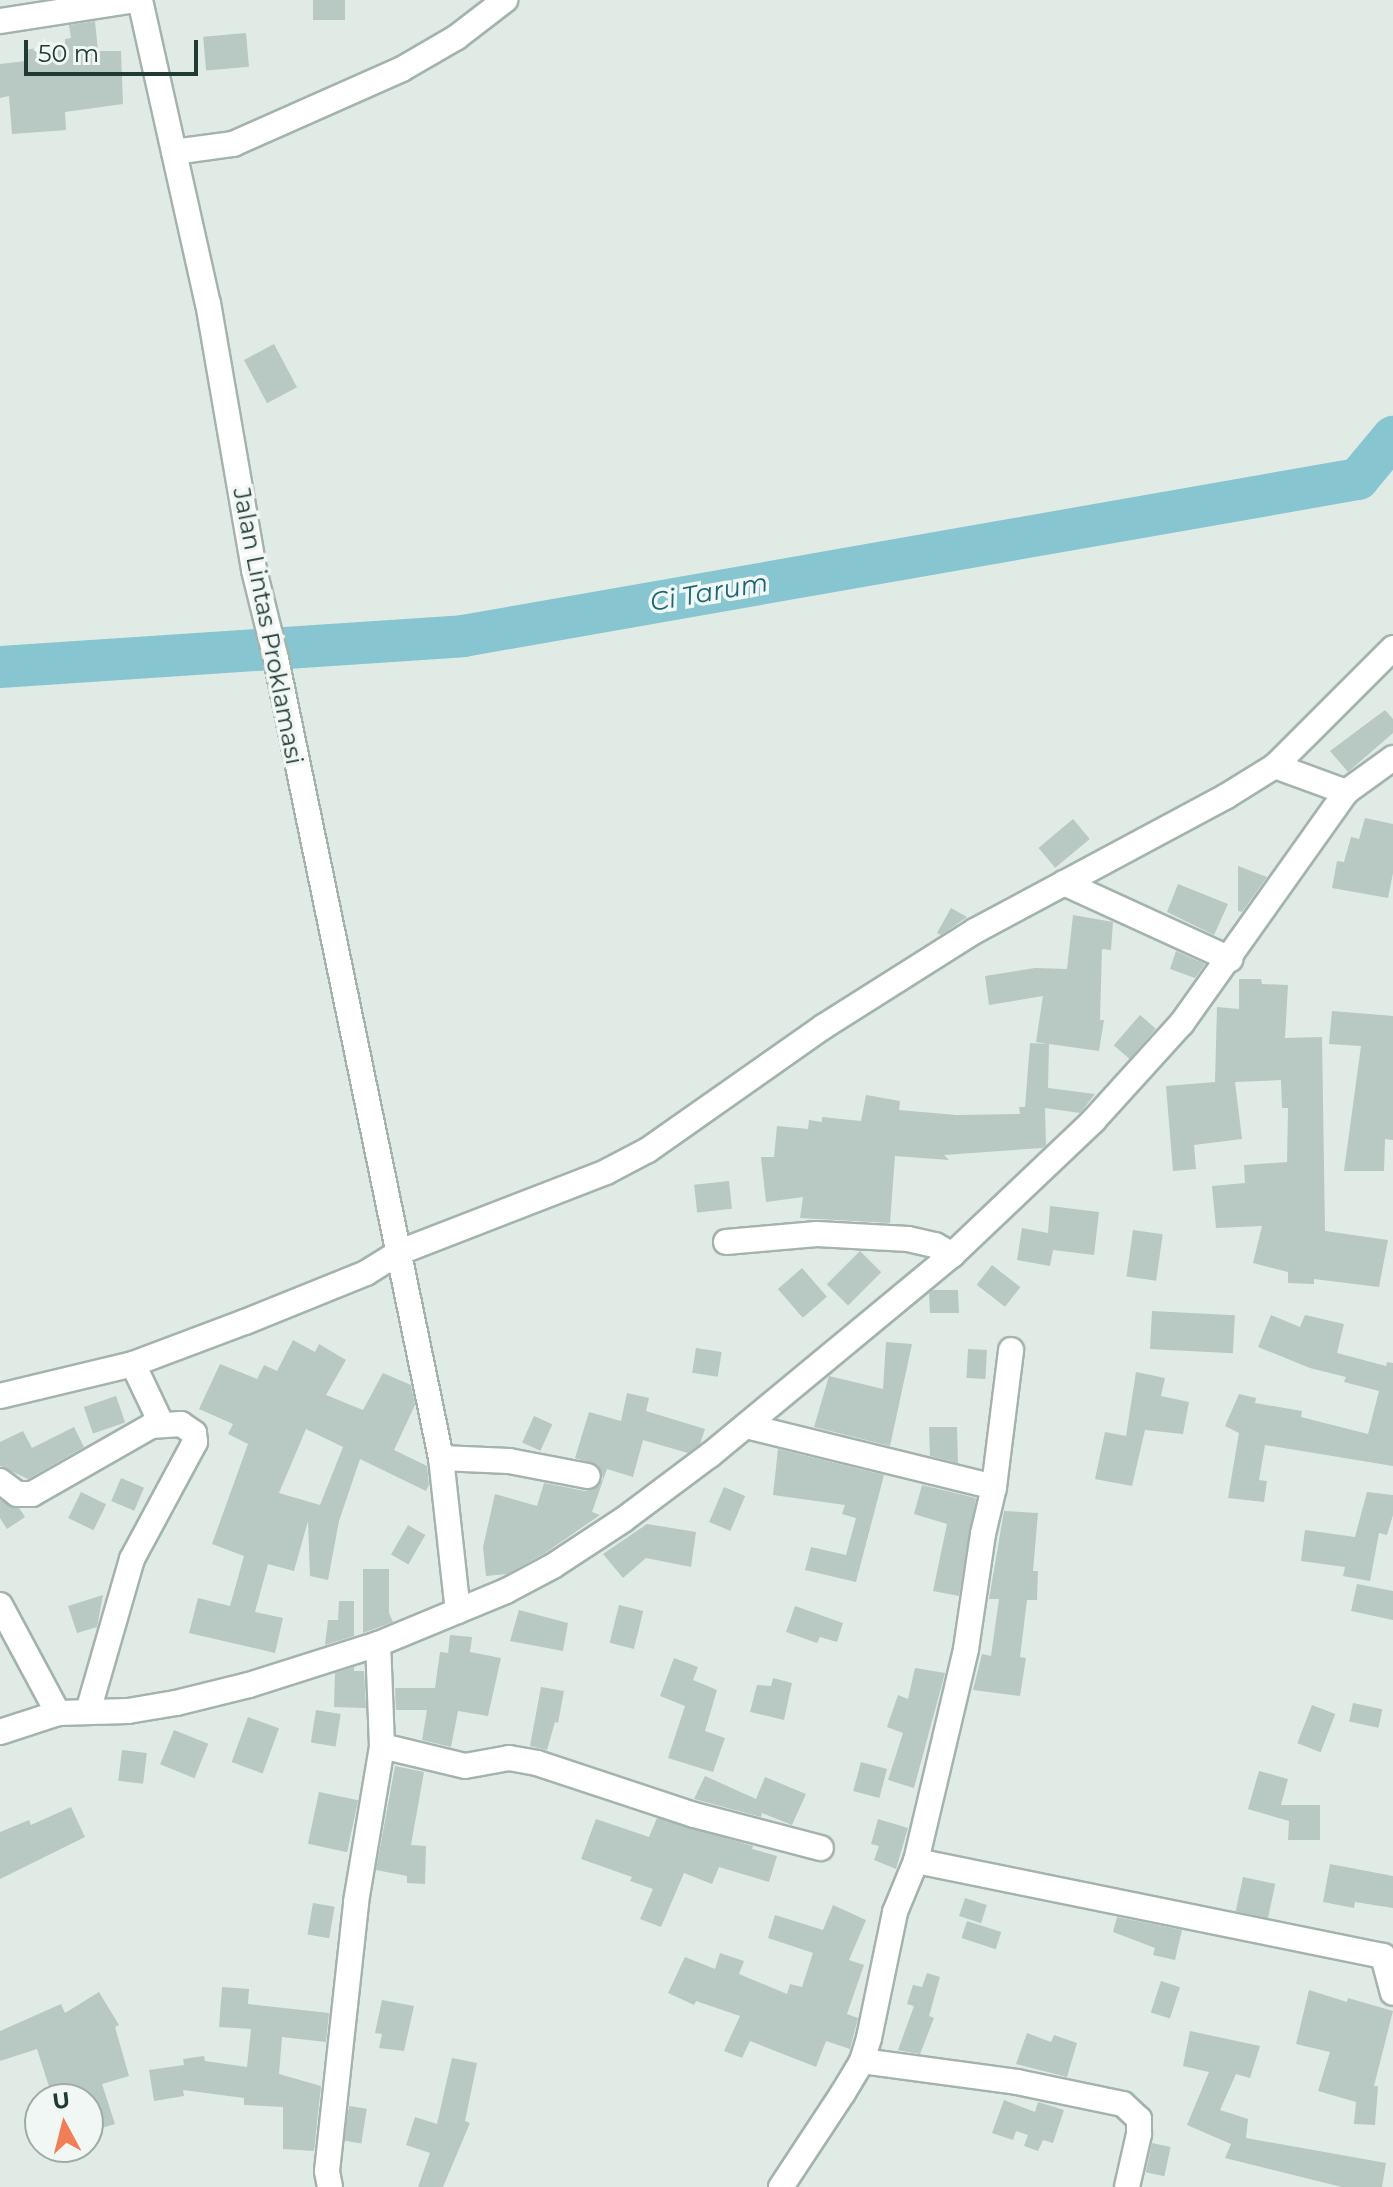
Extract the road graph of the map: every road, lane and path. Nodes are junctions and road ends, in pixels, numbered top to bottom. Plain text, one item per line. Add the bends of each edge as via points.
1 (505, 0) edge
2 (133, 1) edge
3 (0, 21) edge
4 (174, 152) junction
5 (1393, 648) edge
6 (1393, 758) edge
7 (1275, 766) junction
8 (1346, 792) junction
9 (1064, 883) junction
10 (1230, 959) junction
11 (726, 1242) dead end
12 (400, 1252) junction
13 (952, 1255) junction
14 (1011, 1350) dead end
15 (133, 1364) junction
16 (0, 1396) edge
17 (161, 1423) junction
18 (746, 1426) junction
19 (441, 1458) junction
20 (588, 1476) dead end
21 (0, 1481) edge
22 (994, 1487) junction
23 (0, 1605) edge
24 (458, 1611) junction
25 (378, 1644) junction
26 (88, 1711) junction
27 (58, 1713) junction
28 (0, 1732) edge
29 (382, 1746) junction
30 (821, 1848) dead end
31 (916, 1861) junction
32 (1393, 1993) edge
33 (862, 2061) junction
34 (330, 2187) edge
35 (781, 2187) edge
36 (1127, 2187) edge

1 - 4 street via 457,37 391,74 233,144
2 - 3 street, Jalan Lintas Proklamasi
2 - 4 street, Jalan Lintas Proklamasi
4 - 12 street, Jalan Lintas Proklamasi via 226,393 254,570
5 - 7 street
6 - 8 street
7 - 8 street
7 - 9 street
8 - 10 street
9 - 10 street
9 - 12 street via 975,931 823,1027 648,1150 592,1178
10 - 13 street via 1121,1092
11 - 13 street via 817,1234 908,1239
12 - 15 street via 366,1273
12 - 19 street, Jalan Lintas Proklamasi
13 - 18 street
14 - 22 street
15 - 16 street
15 - 17 street
17 - 21 street via 32,1494 17,1494
17 - 26 street via 187,1426 195,1439 132,1559
18 - 22 street
18 - 24 street via 553,1566
19 - 20 street via 509,1461
19 - 24 street, Jalan Lintas Proklamasi
22 - 31 street via 966,1649
23 - 27 street
24 - 25 street
25 - 26 street via 176,1703
25 - 29 street
26 - 27 street
27 - 28 street
29 - 30 street via 465,1766 509,1758 537,1763 694,1815
29 - 34 street via 356,1902 327,2171
31 - 32 street via 1383,1956
31 - 33 street via 895,1912
33 - 35 street
33 - 36 street via 1017,2082 1123,2104 1139,2119

